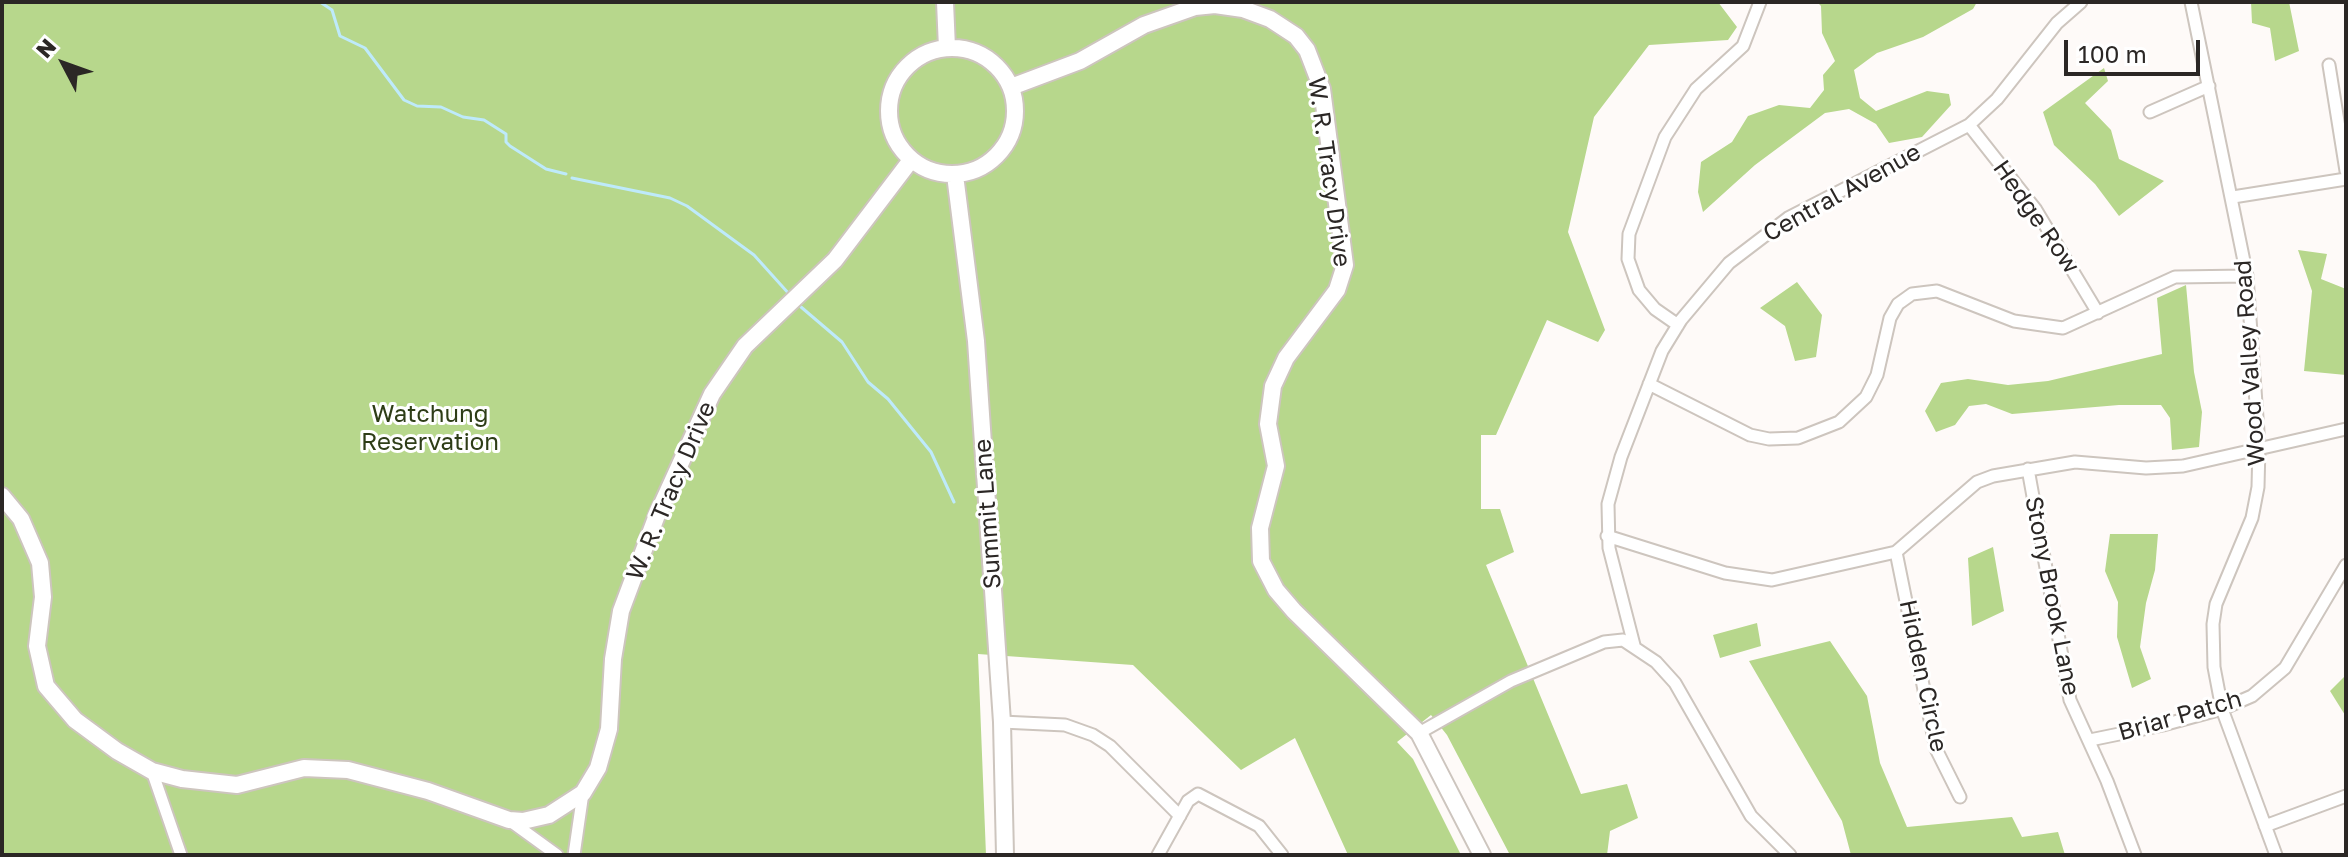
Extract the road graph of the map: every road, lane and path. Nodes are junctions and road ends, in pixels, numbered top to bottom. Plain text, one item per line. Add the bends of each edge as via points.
1 (945, 2) edge
2 (1760, 2) edge
3 (2081, 2) edge
4 (2191, 2) edge
5 (947, 48) junction
6 (2329, 65) dead end
7 (2209, 86) junction
8 (1011, 87) junction
9 (2150, 112) dead end
10 (1969, 125) junction
11 (911, 160) junction
12 (2346, 171) edge
13 (955, 175) junction
14 (2346, 179) edge
15 (2233, 197) junction
16 (2247, 276) junction
17 (2098, 313) junction
18 (1678, 325) junction
19 (1649, 384) junction
20 (2346, 429) edge
21 (2259, 446) junction
22 (2028, 469) junction
23 (2, 496) edge
24 (1607, 536) junction
25 (1896, 552) junction
26 (2346, 565) edge
27 (1634, 645) junction
28 (2222, 709) junction
29 (1002, 722) junction
30 (1419, 733) junction
31 (2090, 740) junction
32 (152, 771) junction
33 (583, 793) junction
34 (2346, 796) edge
35 (1960, 797) dead end
36 (1180, 816) junction
37 (509, 820) junction
38 (2265, 826) junction
39 (181, 855) edge
40 (557, 855) edge
41 (574, 855) edge
42 (1005, 855) edge
43 (1158, 855) edge
44 (1282, 855) edge
45 (1482, 855) edge
46 (1790, 855) edge
47 (2135, 855) edge
48 (2276, 855) edge

1 - 5 street
2 - 18 street via 1743,46 1696,89 1665,137 1629,234 1628,259 1639,290
3 - 10 street, Central Avenue
4 - 7 street, Wood Valley Road
5 - 8 street via 985,57
5 - 11 street via 926,53 895,82 890,124
6 - 12 street
7 - 9 street
7 - 15 street, Wood Valley Road
8 - 13 street via 1014,126 1006,145 975,170
8 - 30 street, W. R. Tracy Drive via 1195,7 1243,9 1270,19 1307,50 1322,89 1345,265 1337,290 1286,358 1273,386 1268,424 1276,466 1259,550 1264,570 1285,600
10 - 17 street, Hedge Row via 2036,210
10 - 18 street, Central Avenue via 1768,232 1729,263
11 - 13 street
11 - 33 street, W. R. Tracy Drive via 818,279 745,346 696,423 621,611 609,729 598,768
13 - 29 street, Summit Lane via 976,341
14 - 15 street
15 - 16 street, Wood Valley Road
16 - 17 street via 2175,277
16 - 21 street, Wood Valley Road
17 - 19 street via 2063,328 2033,326 1937,291 1912,294 1893,310 1877,375 1860,404 1839,422 1798,438 1750,435
18 - 19 street, Central Avenue
19 - 24 street, Central Avenue via 1610,493
20 - 21 street
21 - 22 street via 2183,466 2075,462
21 - 28 street, Wood Valley Road via 2252,518 2225,579 2213,624
22 - 25 street via 1977,482
22 - 31 street, Stony Brook Lane via 2070,700
23 - 32 street via 21,519 40,563 43,597 37,646 46,686 88,731
24 - 25 street via 1725,573 1772,580
24 - 27 street, Central Avenue
25 - 35 street, Hidden Circle via 1936,749
26 - 28 street, Briar Patch via 2285,668 2252,696
27 - 30 street via 1604,642 1496,688
27 - 46 street via 1675,683 1751,816
28 - 31 street, Briar Patch
28 - 38 street, Wood Valley Road
29 - 36 street via 1065,725 1093,735
29 - 42 street, Summit Lane
30 - 45 street, W. R. Tracy Drive
31 - 47 street, Stony Brook Lane
32 - 37 street via 237,785 304,768 348,770
32 - 39 street
33 - 37 street via 549,815
33 - 41 street, W. R. Tracy Drive
34 - 38 street
36 - 43 street
36 - 44 street via 1195,795 1209,798 1259,826
37 - 40 street
38 - 48 street, Wood Valley Road

